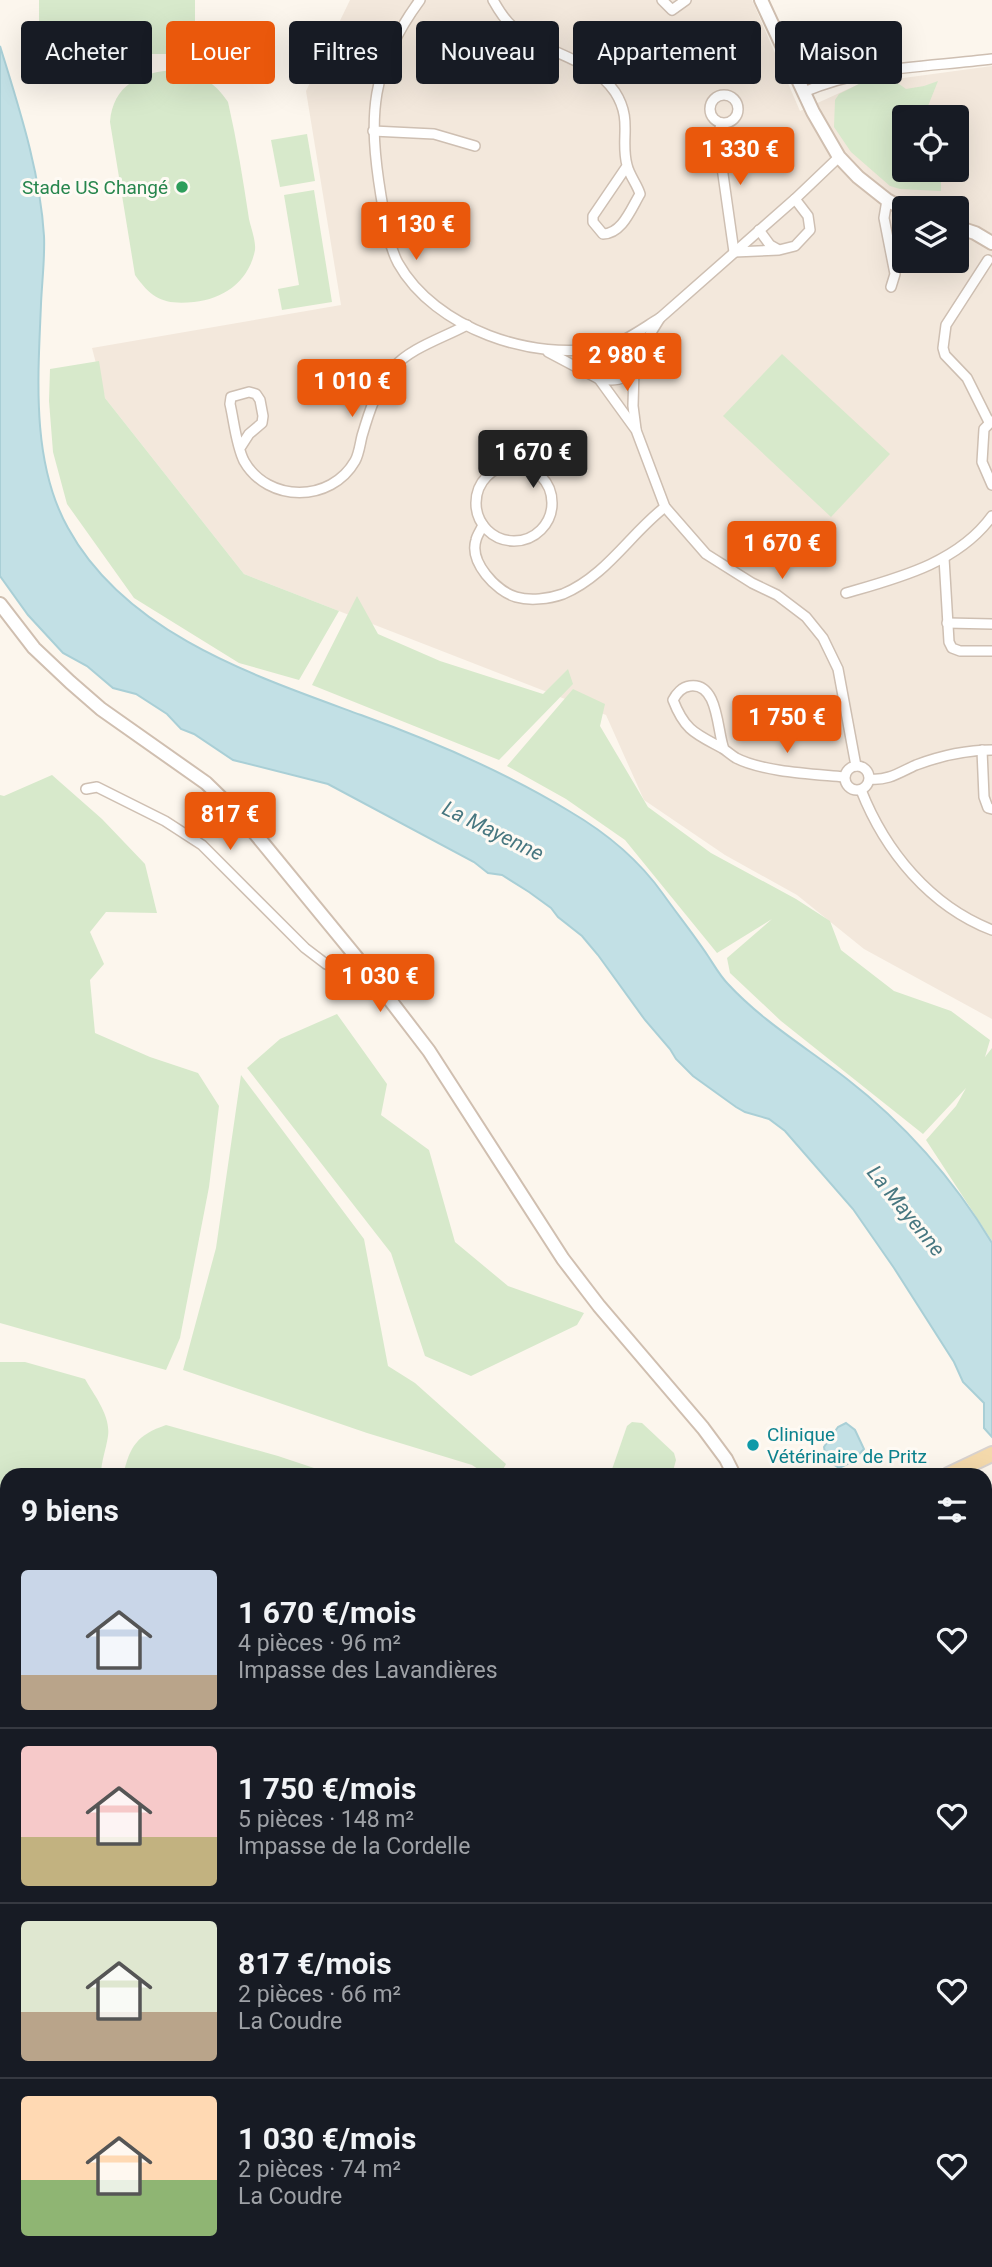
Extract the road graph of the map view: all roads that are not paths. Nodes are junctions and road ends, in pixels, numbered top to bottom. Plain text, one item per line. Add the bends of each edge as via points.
1 (420, 0) edge
2 (493, 0) edge
3 (662, 0) edge
4 (687, 0) edge
5 (761, 0) edge
6 (992, 59) edge
7 (804, 92) junction
8 (720, 123) dead end
9 (373, 131) junction
10 (475, 146) dead end
11 (839, 157) junction
12 (627, 166) junction
13 (795, 199) junction
14 (887, 200) junction
15 (892, 202) edge
16 (760, 230) junction
17 (969, 231) edge
18 (992, 243) edge
19 (779, 250) junction
20 (734, 252) junction
21 (988, 260) dead end
22 (891, 287) dead end
23 (660, 318) junction
24 (467, 326) junction
25 (606, 347) junction
26 (545, 351) junction
27 (634, 369) junction
28 (599, 379) junction
29 (991, 421) edge
30 (636, 430) junction
31 (240, 448) junction
32 (992, 485) edge
33 (665, 507) junction
34 (992, 516) edge
35 (483, 525) junction
36 (944, 558) junction
37 (846, 593) dead end
38 (0, 604) edge
39 (947, 623) junction
40 (992, 624) edge
41 (992, 651) edge
42 (724, 749) junction
43 (987, 750) edge
44 (856, 766) junction
45 (844, 777) junction
46 (870, 779) junction
47 (86, 789) dead end
48 (861, 790) junction
49 (992, 809) edge
50 (992, 930) edge
51 (367, 970) junction
52 (992, 1454) edge
53 (726, 1459) junction
54 (730, 1468) edge
55 (736, 1468) edge
56 (963, 1468) edge

1 - 9 street via 402,25 381,74
2 - 12 street via 513,28 596,72 616,94 626,121
3 - 4 street via 672,10
5 - 7 street
6 - 7 street via 862,73
7 - 11 street
8 - 20 street via 718,139
9 - 10 street via 434,134
9 - 24 street via 384,216 398,263 422,293
11 - 13 street
11 - 14 street
12 - 12 street via 640,194 618,230 603,234 593,216
13 - 16 street
13 - 19 street via 808,216 810,230 795,246
14 - 15 street
14 - 22 street via 884,218 895,274
16 - 19 street
16 - 20 street
17 - 18 street
19 - 20 street
20 - 23 street
21 - 29 street via 946,325 943,348 967,378
23 - 25 street
23 - 27 street
24 - 26 street via 495,339
24 - 31 street via 393,368 368,417 355,461 331,482 297,494 281,491 253,473
25 - 26 street
25 - 27 street via 625,354
25 - 28 street via 598,363
26 - 28 street
27 - 28 street via 620,380
27 - 30 street
28 - 30 street
29 - 32 street via 984,429 982,462
30 - 33 street
31 - 31 street via 231,397 249,392 261,400 263,416
33 - 35 street via 586,581 563,594 541,599 515,597 489,580 475,552
33 - 44 street via 706,554 777,595 806,617 823,638 838,670
34 - 36 street
35 - 35 street via 476,499 489,474 515,465 541,476 549,488 551,515 533,537 506,541
36 - 37 street via 912,574
36 - 39 street
38 - 51 street via 34,648 70,682 225,801
39 - 40 street
39 - 41 street via 952,648
42 - 42 street via 690,730 677,711 676,694 690,686 707,693 718,712
42 - 45 street via 738,759 777,769
43 - 46 street via 952,754 890,778
43 - 49 street via 984,797
44 - 45 street
44 - 46 street via 867,771
45 - 48 street via 849,788
46 - 48 street
47 - 51 street via 97,787 202,845 326,964 342,971
48 - 50 street via 882,834 912,875 945,905
51 - 53 street via 429,1051 563,1259
52 - 56 main road
53 - 54 street
53 - 55 street

